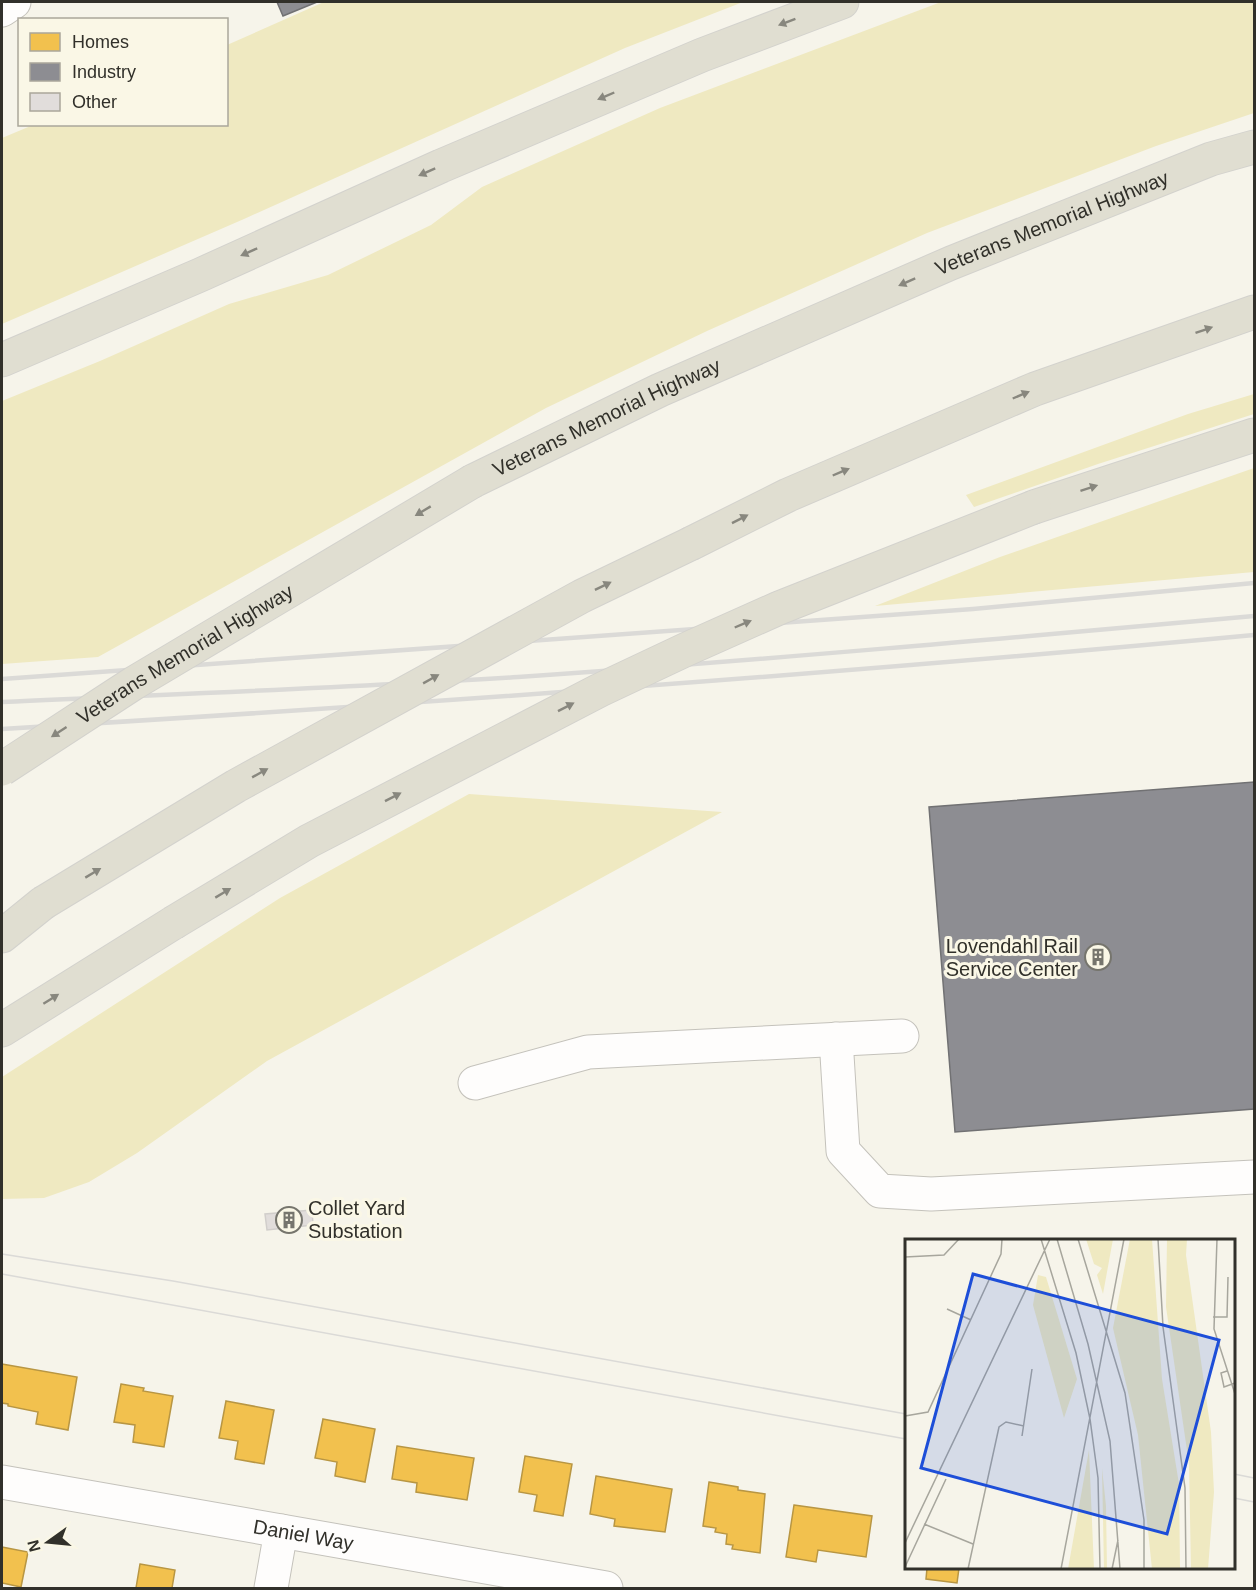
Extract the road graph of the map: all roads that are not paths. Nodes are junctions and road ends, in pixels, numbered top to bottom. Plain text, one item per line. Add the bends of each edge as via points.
1 (14, 2) edge
2 (842, 2) edge
3 (2, 10) edge
4 (1254, 146) edge
5 (1254, 312) edge
6 (2, 360) edge
7 (1254, 435) edge
8 (2, 769) edge
9 (43, 903) junction
10 (2, 928) edge
11 (2, 936) edge
12 (2, 1030) edge
13 (902, 1036) dead end
14 (836, 1039) junction
15 (476, 1083) dead end
16 (1254, 1176) edge
17 (2, 1482) edge
18 (281, 1531) junction
19 (271, 1588) edge
20 (606, 1588) edge

1 - 3 street
2 -> 6 highway via 702,55 441,166
4 -> 8 highway, Veterans Memorial Highway, bridge via 1211,159 951,263 660,390 473,481 134,683
9 -> 5 highway, bridge via 236,786 582,596 788,495 1035,389
12 -> 7 highway, bridge via 309,841 687,648 1034,507
9 - 10 highway
9 - 11 highway
13 - 14 street
14 - 15 street via 588,1052
14 - 16 street via 843,1151 880,1191 932,1194
17 - 18 street, Daniel Way
18 - 19 street
18 - 20 street, Daniel Way

